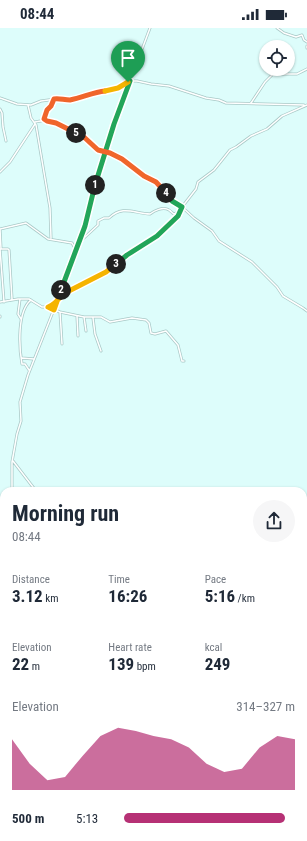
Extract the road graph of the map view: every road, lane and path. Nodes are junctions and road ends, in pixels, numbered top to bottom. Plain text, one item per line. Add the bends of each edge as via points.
1 (150, 28) edge
2 (276, 28) edge
3 (307, 42) edge
4 (307, 70) edge
5 (130, 81) junction
6 (0, 98) edge
7 (54, 99) junction
8 (251, 103) junction
9 (34, 104) junction
10 (28, 105) junction
11 (306, 105) edge
12 (0, 109) edge
13 (30, 113) junction
14 (45, 120) junction
15 (35, 123) junction
16 (6, 141) dead end
17 (105, 152) junction
18 (0, 172) edge
19 (182, 207) junction
20 (180, 212) junction
21 (0, 229) edge
22 (51, 238) junction
23 (80, 240) junction
24 (0, 249) edge
25 (76, 250) junction
26 (1, 254) dead end
27 (20, 299) junction
28 (58, 299) junction
29 (31, 300) junction
30 (9, 301) junction
31 (0, 302) edge
32 (4, 302) junction
33 (48, 307) junction
34 (54, 310) junction
35 (307, 311) edge
36 (60, 312) junction
37 (77, 316) junction
38 (84, 317) junction
39 (93, 318) junction
40 (21, 319) junction
41 (86, 331) dead end
42 (78, 336) dead end
43 (62, 344) dead end
44 (101, 351) dead end
45 (21, 358) junction
46 (34, 359) junction
47 (184, 361) dead end
48 (30, 370) junction
49 (12, 460) junction
50 (12, 487) edge
51 (33, 487) edge

1 - 5 street
2 - 3 street via 296,38 302,35
4 - 8 street via 297,74 273,74
5 - 7 street via 118,88 87,96 68,100
5 - 8 street via 169,86 226,103
5 - 17 street
6 - 10 street
7 - 9 street
7 - 14 street via 47,110
8 - 11 street
9 - 10 street
9 - 13 street
10 - 13 street
11 - 19 street via 282,116 266,129 230,150 214,170 198,182 195,191
12 - 16 street
13 - 15 street
14 - 15 street
14 - 17 street via 60,124
15 - 18 street via 10,162
15 - 22 street via 50,208
17 - 19 street via 122,159 156,182 172,201
17 - 23 street
19 - 20 street
19 - 35 street via 212,231 219,241 252,262 283,296
20 - 23 street via 174,214 164,209 150,214 130,210 117,212 98,221 98,225
20 - 28 street via 146,244 127,255 108,271
21 - 22 street via 25,222 48,239
21 - 24 street
22 - 25 street via 70,242
23 - 25 street
24 - 26 street
24 - 30 street via 8,249 9,253 12,299
24 - 32 street
25 - 28 street
27 - 29 street
27 - 30 street
27 - 40 street via 18,314
28 - 33 street
28 - 34 street
29 - 33 street via 42,307
29 - 40 street
30 - 32 street
31 - 32 street
33 - 34 street
34 - 36 street
34 - 46 street
36 - 37 street
36 - 43 street
37 - 38 street
37 - 42 street
38 - 39 street
38 - 41 street
39 - 44 street
39 - 47 street via 102,317 110,322 132,318 146,320 152,333 166,331 177,342
40 - 45 street
45 - 46 street
45 - 48 street via 22,364
46 - 48 street
48 - 49 street via 19,407 21,421
49 - 50 street
49 - 51 street

